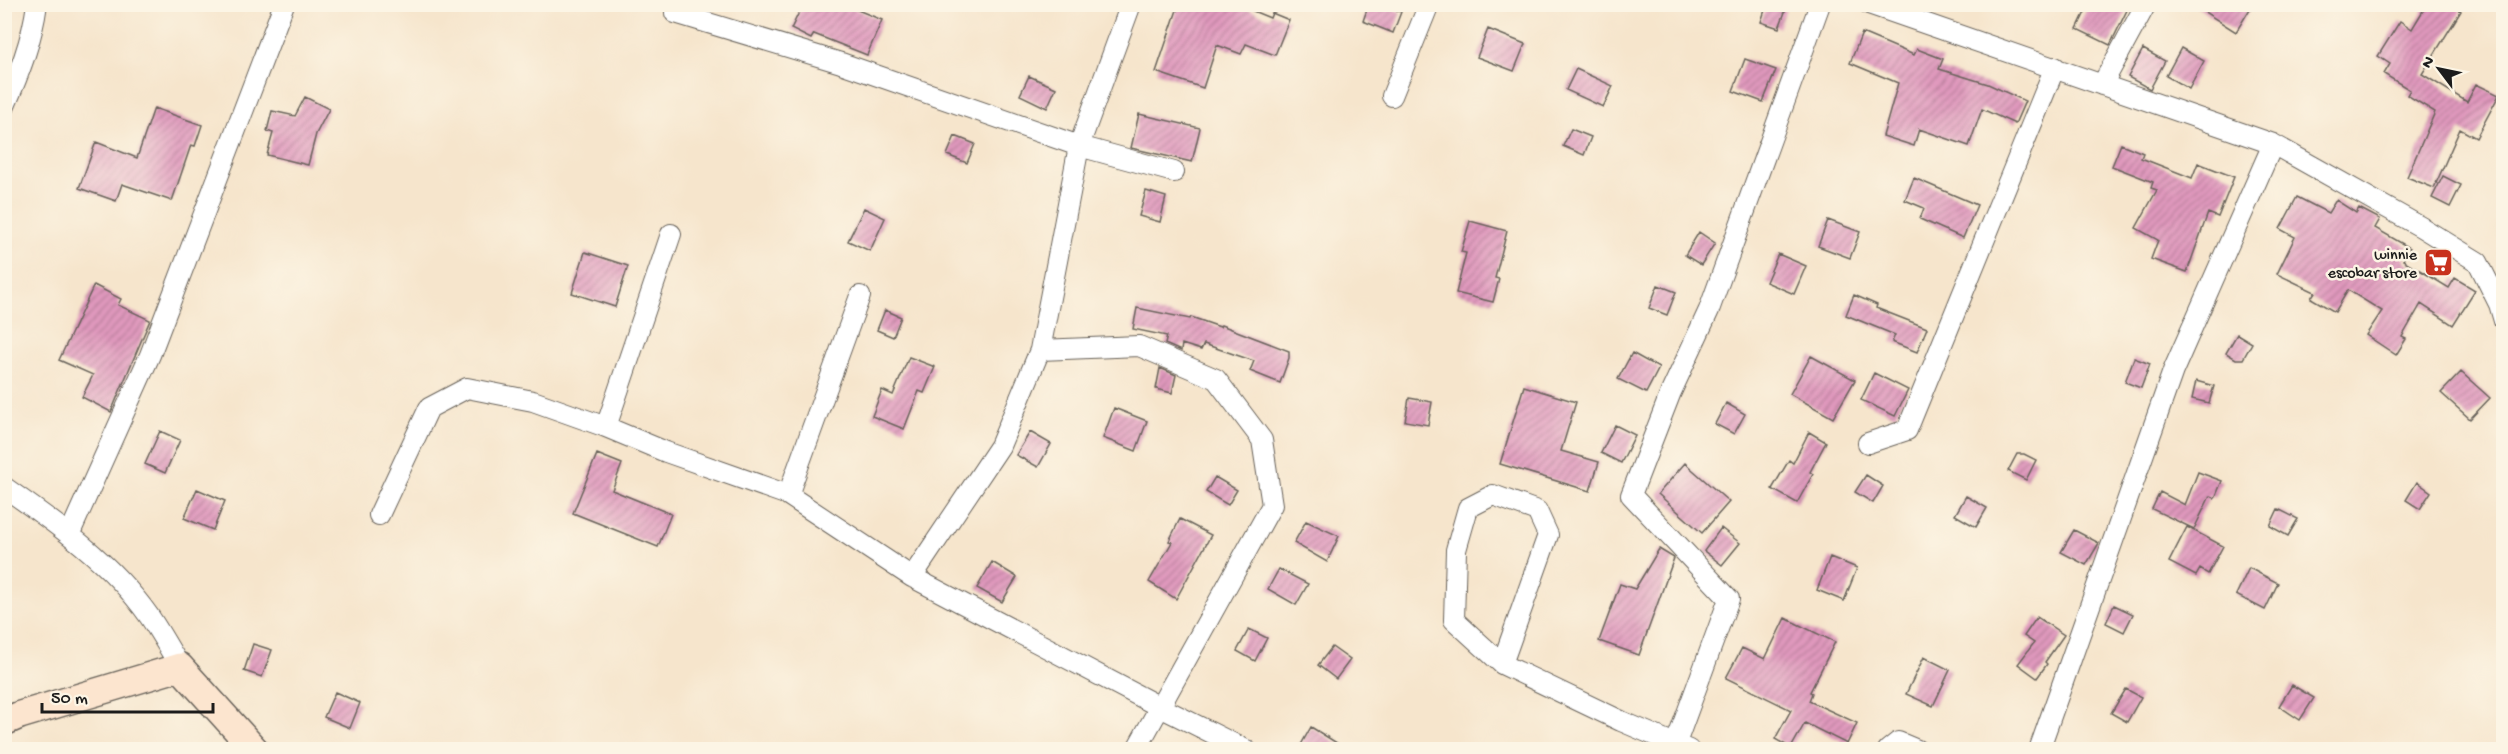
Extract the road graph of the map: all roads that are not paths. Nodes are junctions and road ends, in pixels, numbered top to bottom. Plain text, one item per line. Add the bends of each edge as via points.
1 (37, 4) edge
2 (284, 4) edge
3 (1131, 4) edge
4 (1430, 4) edge
5 (1820, 4) edge
6 (1869, 4) edge
7 (2146, 4) edge
8 (675, 13) dead end
9 (2055, 67) junction
10 (2102, 85) junction
11 (1392, 96) dead end
12 (4, 108) edge
13 (2273, 144) junction
14 (1079, 146) junction
15 (1174, 172) dead end
16 (671, 234) dead end
17 (860, 296) dead end
18 (2504, 321) edge
19 (1040, 350) junction
20 (606, 427) junction
21 (1868, 443) dead end
22 (4, 487) edge
23 (788, 495) junction
24 (380, 515) dead end
25 (70, 533) junction
26 (912, 577) junction
27 (1502, 664) junction
28 (180, 667) junction
29 (1160, 707) junction
30 (4, 722) edge
31 (1682, 746) edge
32 (255, 750) edge
33 (1136, 750) edge
34 (1246, 750) edge
35 (1888, 750) edge
36 (1917, 750) edge
37 (2039, 750) edge

1 - 12 street via 21,70
2 - 25 street via 150,355
3 - 14 street
4 - 11 street
5 - 31 street via 1709,310 1671,392 1631,495 1729,600
6 - 9 street
7 - 10 street
8 - 14 street via 841,63
9 - 10 street
9 - 21 street via 1907,430
10 - 13 street
13 - 18 street via 2478,262
13 - 37 street via 2173,371
14 - 15 street
14 - 19 street
16 - 20 street
17 - 23 street
19 - 26 street via 1000,446
19 - 29 street via 1139,346 1216,379 1262,440 1272,506
20 - 23 street
20 - 24 street via 532,400 467,388 429,408
22 - 25 street
23 - 26 street
25 - 28 street via 148,614
26 - 29 street
27 - 27 street via 1548,534 1537,511 1493,495 1468,508 1456,550 1454,620
27 - 31 street
28 - 30 main road
28 - 32 main road
29 - 33 street
29 - 34 street
35 - 36 street via 1898,742

